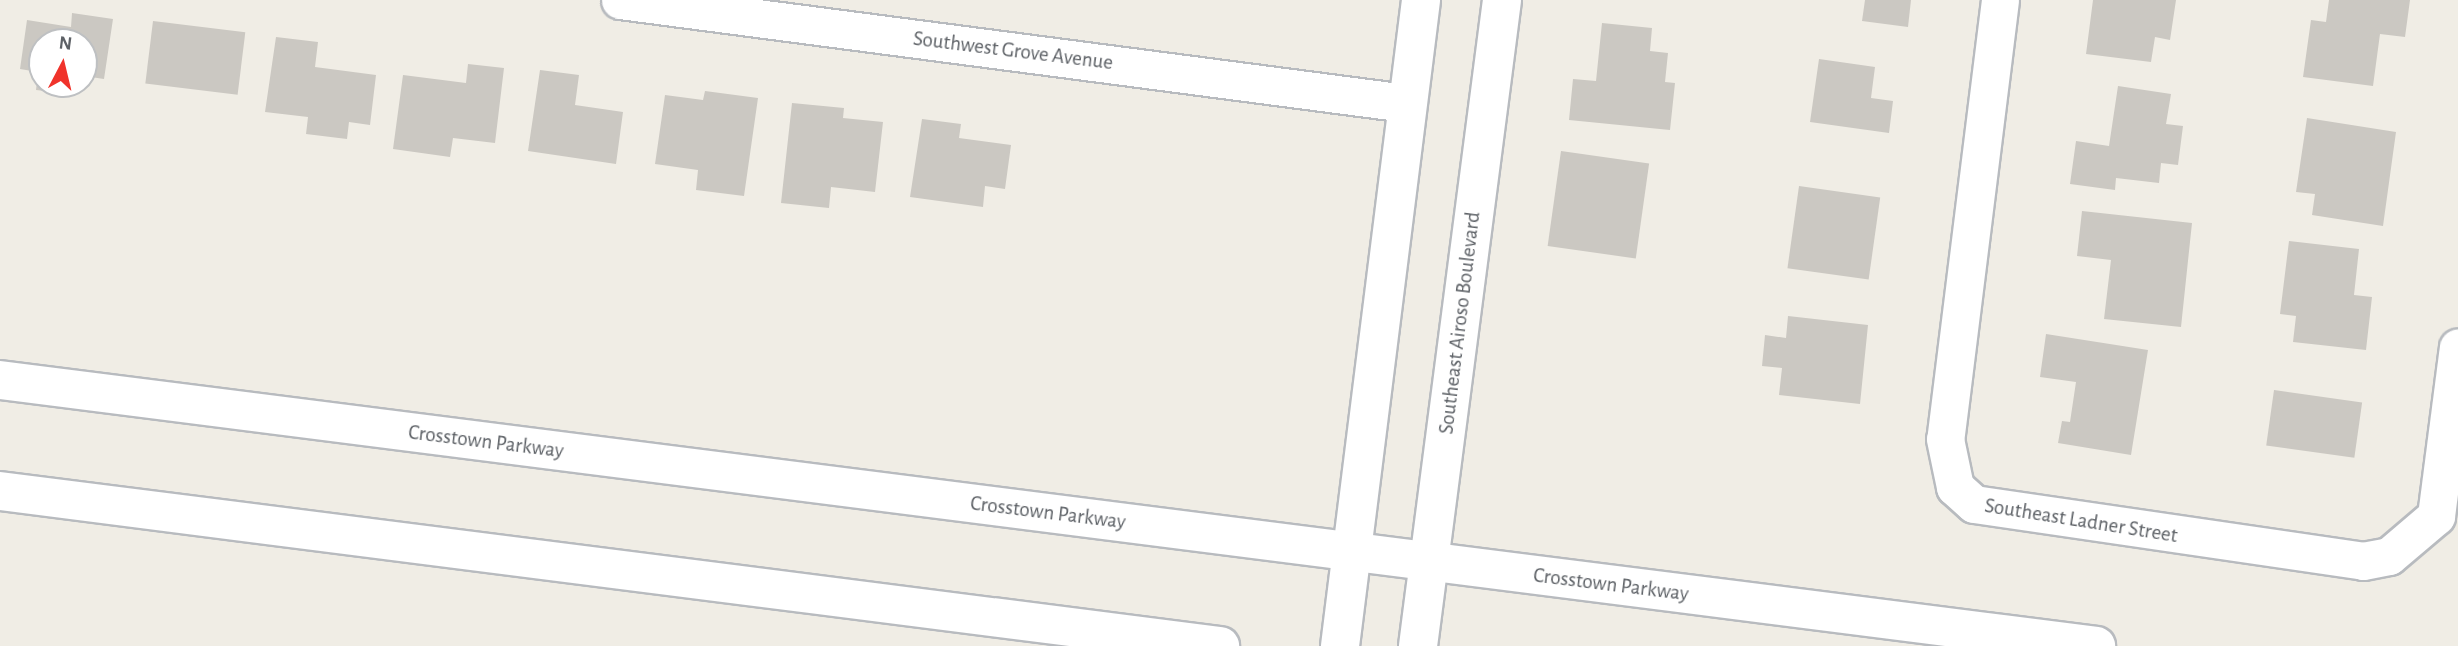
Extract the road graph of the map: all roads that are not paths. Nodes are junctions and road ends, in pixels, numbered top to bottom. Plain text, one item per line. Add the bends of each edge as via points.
1 (620, 0) edge
2 (1421, 0) edge
3 (1502, 0) edge
4 (2000, 0) edge
5 (1406, 103) junction
6 (2458, 346) edge
7 (0, 380) edge
8 (0, 491) edge
9 (1351, 551) junction
10 (1429, 562) junction
11 (1220, 646) edge
12 (1340, 646) edge
13 (1418, 646) edge
14 (2096, 646) edge

1 - 5 street, Southwest Grove Avenue
2 - 5 main road
3 - 10 main road, Southeast Airoso Boulevard
4 - 6 street, Southeast Ladner Street via 1945,439 1955,487 1992,511 2363,561 2389,556 2436,516
5 - 9 main road
7 - 9 main road, Crosstown Parkway
8 - 11 main road
9 - 10 main road, Crosstown Parkway
9 - 12 main road
10 - 13 main road, Southeast Airoso Boulevard
10 - 14 main road, Crosstown Parkway

